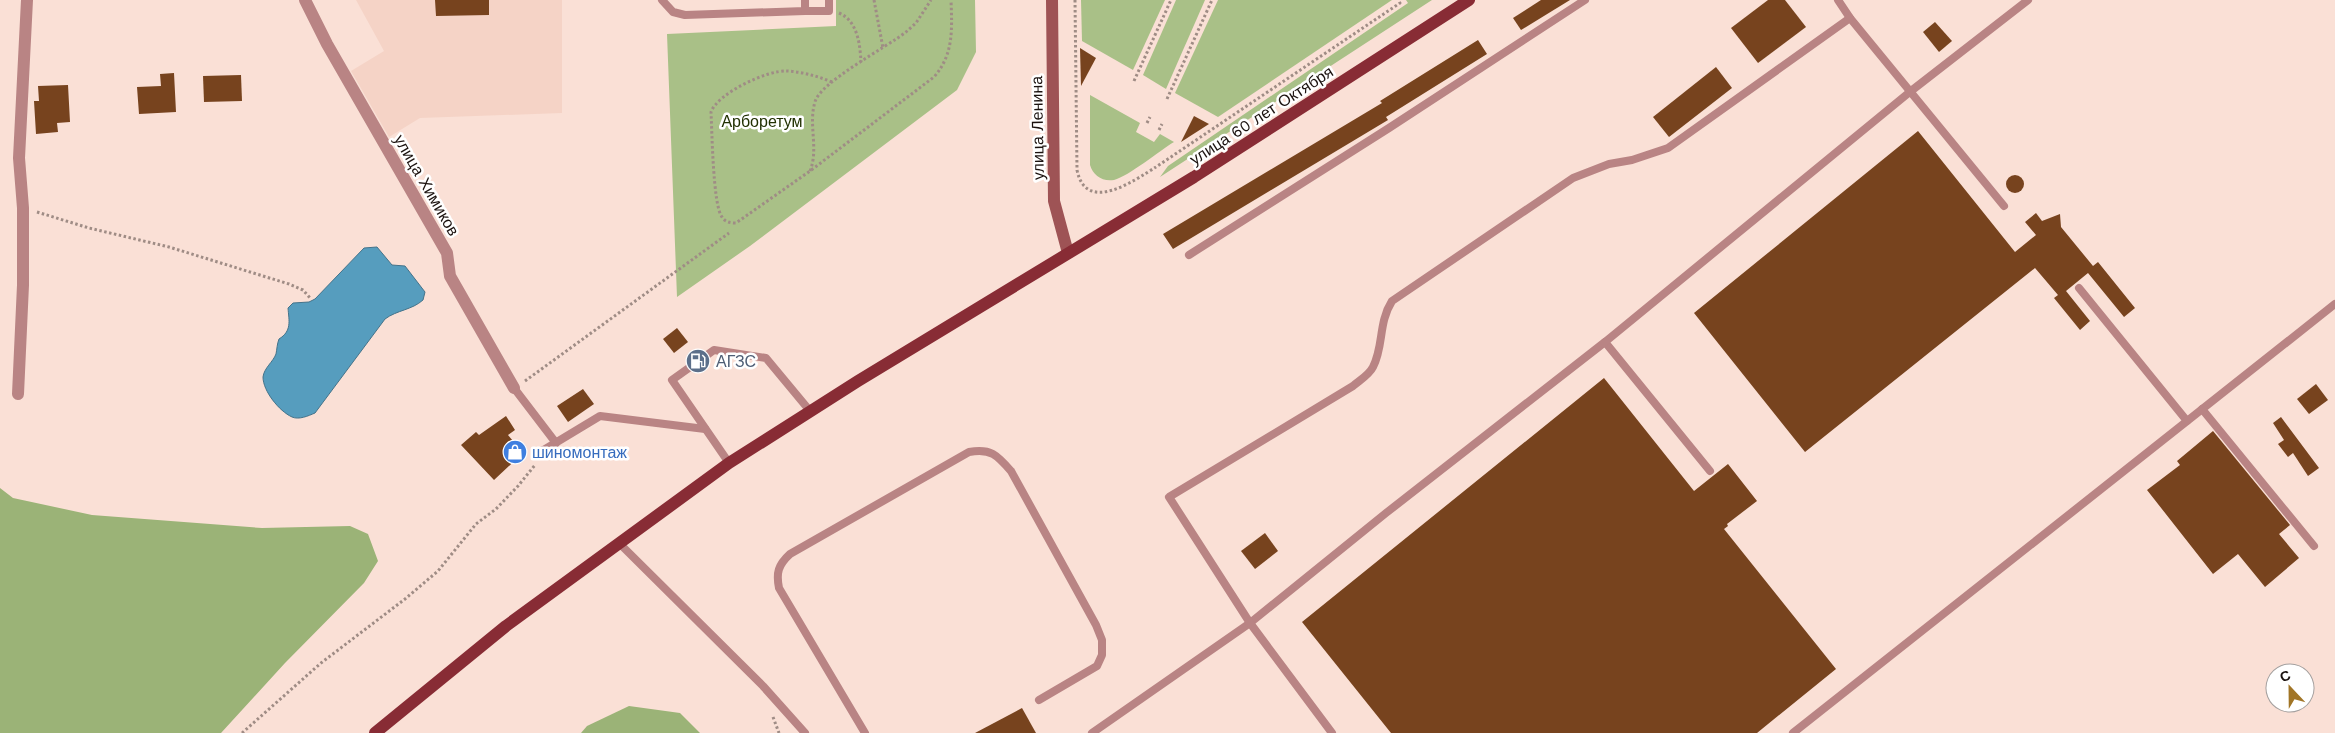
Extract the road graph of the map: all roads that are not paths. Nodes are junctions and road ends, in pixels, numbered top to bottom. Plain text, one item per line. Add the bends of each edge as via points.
1 (27, 0) edge
2 (305, 0) edge
3 (662, 0) edge
4 (805, 0) edge
5 (829, 0) edge
6 (1052, 0) edge
7 (1469, 0) edge
8 (1585, 0) edge
9 (1838, 0) edge
10 (2028, 0) edge
11 (805, 11) junction
12 (1850, 18) junction
13 (1911, 91) junction
14 (2004, 206) dead end
15 (1068, 253) junction
16 (1189, 254) dead end
17 (2079, 288) dead end
18 (2335, 304) edge
19 (1605, 342) junction
20 (514, 388) joint
21 (18, 394) dead end
22 (2202, 409) junction
23 (810, 411) junction
24 (2187, 421) junction
25 (705, 429) junction
26 (556, 443) junction
27 (537, 454) road end
28 (730, 463) junction
29 (1710, 471) dead end
30 (619, 543) junction
31 (2314, 546) dead end
32 (1250, 623) junction
33 (1039, 700) dead end
34 (375, 733) edge
35 (805, 733) edge
36 (864, 733) edge
37 (1092, 733) edge
38 (1332, 733) edge
39 (1794, 733) edge

1 - 21 street via 19,158 22,343
2 - 20 street, улица Химиков via 447,253 450,276
3 - 11 lane via 673,12 685,15
4 - 11 lane
5 - 11 lane via 829,11
6 - 15 main road, улица Ленина via 1054,201
7 - 15 main road, улица 60 лет Октября via 1194,177
8 - 16 lane
9 - 12 lane
10 - 13 lane
12 - 13 lane
12 - 32 lane via 1668,148 1609,164 1573,178 1392,301 1381,325 1374,366 1367,375 1169,497
13 - 14 lane
13 - 19 lane
15 - 23 main road, улица 60 лет Октября
17 - 24 lane
18 - 22 lane
19 - 29 lane
19 - 32 lane
20 - 26 lane
22 - 24 lane
22 - 31 lane
23 - 25 lane via 766,358 714,350 672,380
23 - 28 main road, улица 60 лет Октября
24 - 39 lane
25 - 26 lane via 600,416
25 - 28 lane
26 - 27 lane
28 - 30 main road, улица 60 лет Октября
30 - 34 main road, улица 60 лет Октября via 506,626
30 - 35 lane via 763,686
32 - 37 lane
32 - 38 lane
33 - 36 lane via 1097,666 1102,655 1102,640 1011,470 991,452 969,452 781,562 776,576 779,588

